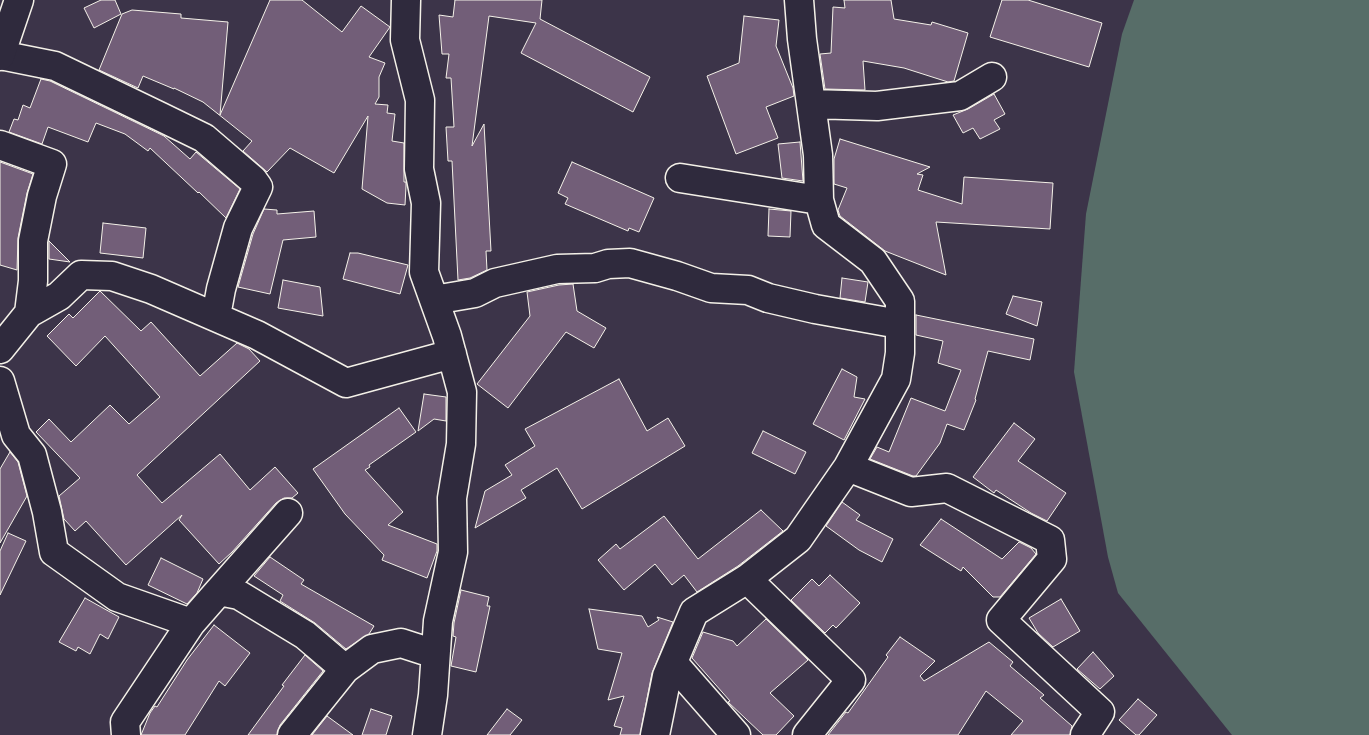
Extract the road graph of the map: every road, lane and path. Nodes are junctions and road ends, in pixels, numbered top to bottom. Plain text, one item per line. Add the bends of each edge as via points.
1 (19, 0) edge
2 (406, 0) edge
3 (798, 0) edge
4 (0, 55) edge
5 (992, 77) dead end
6 (811, 104) junction
7 (0, 145) edge
8 (680, 178) dead end
9 (819, 200) junction
10 (434, 300) junction
11 (28, 313) junction
12 (216, 316) junction
13 (899, 324) junction
14 (0, 349) edge
15 (452, 354) junction
16 (0, 381) edge
17 (848, 467) junction
18 (288, 513) dead end
19 (747, 579) junction
20 (219, 591) junction
21 (192, 623) junction
22 (435, 654) junction
23 (673, 662) junction
24 (345, 670) junction
25 (126, 735) edge
26 (292, 735) edge
27 (427, 735) edge
28 (655, 735) edge
29 (736, 735) edge
30 (807, 735) edge
31 (1085, 735) edge

1 - 4 street
2 - 10 street via 405,40 420,100 418,168 426,203 424,272
3 - 6 street
4 - 12 street via 55,66 170,121 204,138 253,180 258,187 238,228
5 - 6 street via 960,96 877,106
6 - 9 street via 818,155
7 - 11 street via 52,164 33,241 33,281
8 - 9 street
9 - 13 street via 826,225 873,261 900,301
10 - 13 street via 475,293 495,283 557,270 630,263 711,288 748,290 814,309
10 - 15 street
11 - 12 street via 59,296 81,275 112,276 151,288
11 - 14 street
12 - 15 street via 346,383
13 - 17 street via 900,353 896,379
15 - 22 street via 462,392 461,444 452,498 453,552 438,621
16 - 21 street via 16,435 32,455 54,552 117,598
17 - 19 street via 798,539
17 - 31 street via 911,492 947,488 1050,540 1052,558 1001,620 1100,712
18 - 20 street
19 - 23 street via 694,612
19 - 30 street via 851,680
20 - 21 street
20 - 24 street via 239,595 305,635
21 - 25 street via 125,722
22 - 24 street via 401,643 372,649
22 - 27 street
23 - 28 street
23 - 29 street
24 - 26 street

